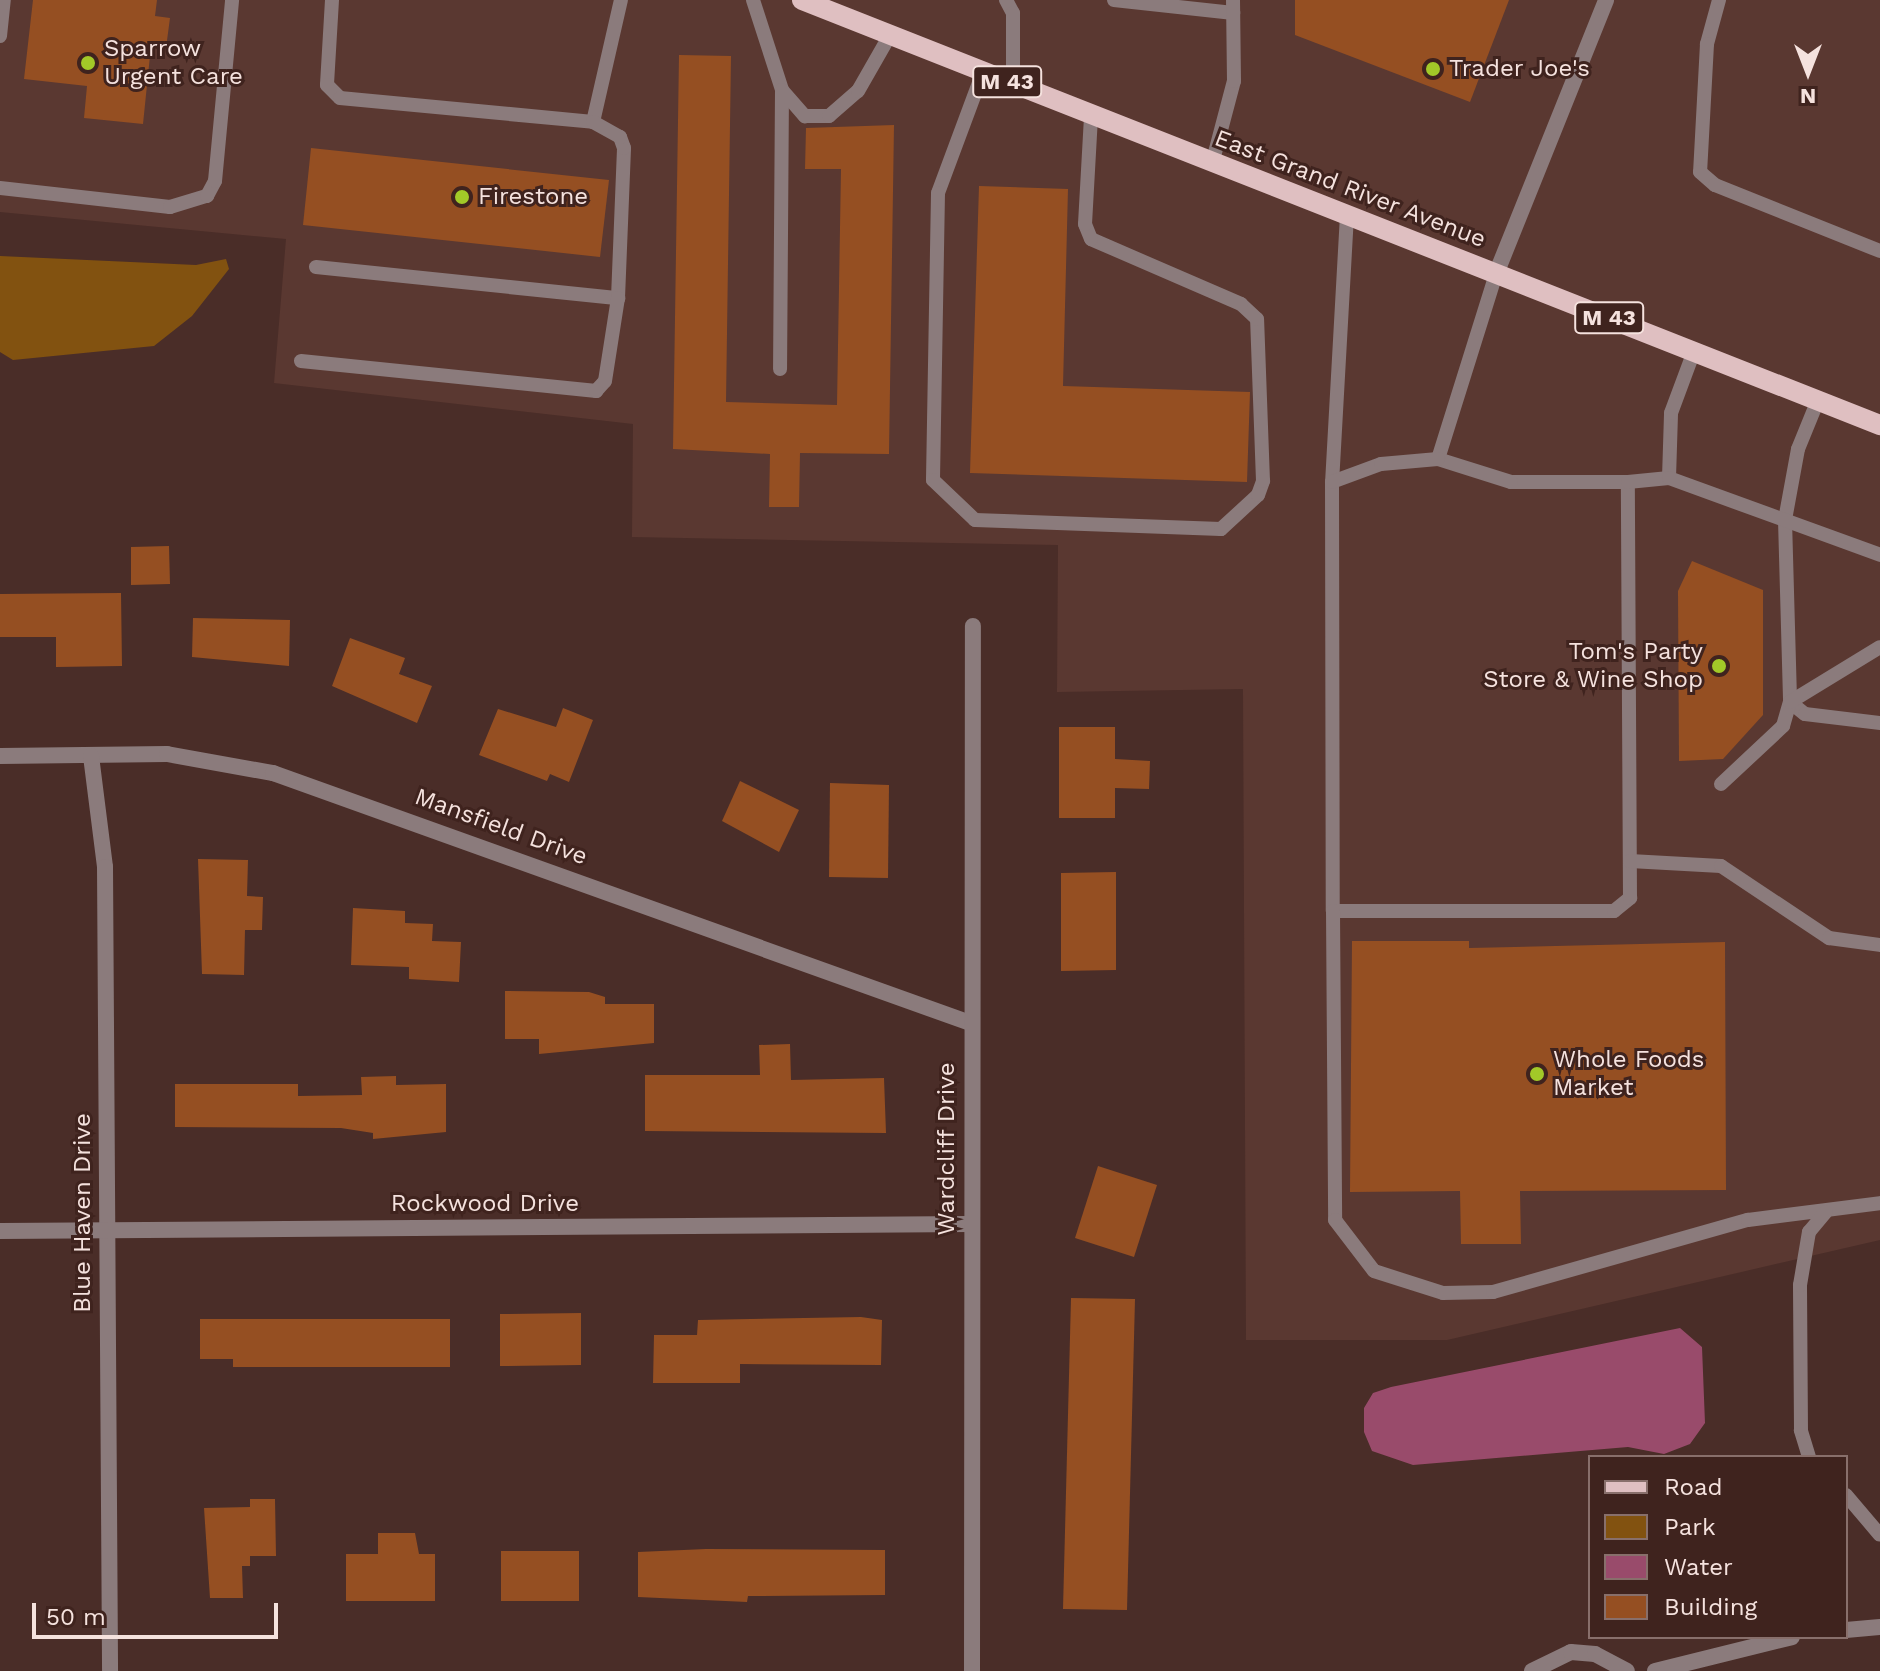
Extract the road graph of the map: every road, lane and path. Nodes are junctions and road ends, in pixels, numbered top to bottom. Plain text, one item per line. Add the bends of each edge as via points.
1 (4, 0) edge
2 (232, 0) edge
3 (332, 0) edge
4 (621, 0) edge
5 (753, 0) edge
6 (802, 0) edge
7 (1006, 0) edge
8 (1114, 0) edge
9 (1606, 0) edge
10 (1719, 0) edge
11 (822, 4) edge
12 (1233, 6) edge
13 (890, 35) junction
14 (0, 36) edge
15 (983, 72) junction
16 (1013, 84) junction
17 (782, 90) junction
18 (1091, 116) junction
19 (593, 122) junction
20 (1212, 164) junction
21 (0, 188) edge
22 (1347, 215) junction
23 (1880, 251) edge
24 (316, 267) dead end
25 (1496, 274) junction
26 (618, 298) junction
27 (1694, 351) junction
28 (301, 361) dead end
29 (780, 369) dead end
30 (1818, 400) junction
31 (1880, 425) edge
32 (1438, 459) junction
33 (1669, 478) junction
34 (1332, 482) junction
35 (1628, 482) junction
36 (1785, 520) junction
37 (1880, 555) edge
38 (973, 626) dead end
39 (1880, 647) edge
40 (1790, 702) junction
41 (1880, 723) edge
42 (0, 756) edge
43 (91, 756) junction
44 (1721, 784) dead end
45 (1630, 861) junction
46 (1333, 911) junction
47 (1880, 945) edge
48 (970, 1023) junction
49 (1880, 1203) edge
50 (1826, 1212) junction
51 (971, 1224) junction
52 (0, 1231) edge
53 (107, 1231) junction
54 (1808, 1455) edge
55 (1848, 1497) edge
56 (1880, 1535) edge
57 (1880, 1627) edge
58 (1848, 1630) edge
59 (1784, 1639) edge
60 (110, 1671) edge
61 (972, 1671) edge
62 (1532, 1671) edge
63 (1627, 1671) edge
64 (1655, 1671) edge

1 - 14 lane
2 - 21 lane via 215,181 207,196 170,207
3 - 19 lane via 327,85 340,98
4 - 19 lane
5 - 17 lane
6 - 11 main road, East Grand River Avenue / M 43
7 - 16 lane via 1013,13
8 - 12 lane
9 - 25 street
10 - 23 lane via 1707,44 1700,172 1715,185
11 - 13 main road, East Grand River Avenue / M 43
12 - 20 lane via 1234,81
13 - 15 main road, East Grand River Avenue / M 43
13 - 17 lane via 858,91 829,116 805,116
15 - 16 main road, East Grand River Avenue / M 43
15 - 18 lane via 938,193 933,480 975,520 1221,529 1258,495 1263,481 1257,319 1241,304 1091,239 1085,224
16 - 18 main road, East Grand River Avenue / M 43
17 - 29 lane
18 - 20 main road, East Grand River Avenue / M 43
19 - 26 lane via 609,128 624,148
20 - 22 main road, East Grand River Avenue / M 43
22 - 25 main road, East Grand River Avenue / M 43
22 - 34 lane
24 - 26 lane
25 - 27 main road, East Grand River Avenue / M 43
25 - 32 lane
26 - 28 lane via 605,381 596,391
27 - 30 main road, East Grand River Avenue / M 43
27 - 33 lane via 1671,413
30 - 31 main road, East Grand River Avenue / M 43
30 - 36 lane via 1798,449
32 - 34 lane via 1381,464
32 - 35 lane via 1511,482
33 - 35 lane
33 - 36 lane
34 - 46 lane
35 - 45 lane
36 - 37 lane
36 - 40 lane
38 - 48 street, Wardcliff Drive
39 - 40 lane
40 - 41 lane via 1805,714
40 - 44 lane via 1783,726
42 - 43 street, Mansfield Drive
43 - 48 street, Mansfield Drive via 167,754 273,773
43 - 53 street, Blue Haven Drive via 105,867
45 - 46 lane via 1630,898 1614,911
45 - 47 lane via 1721,866 1829,938
46 - 50 lane via 1335,1220 1374,1271 1443,1293 1493,1292 1748,1220
48 - 51 street, Wardcliff Drive
49 - 50 lane
50 - 54 lane via 1809,1232 1800,1285 1801,1430
51 - 53 street, Rockwood Drive
51 - 61 street, Wardcliff Drive
52 - 53 street, Rockwood Drive
53 - 60 street, Blue Haven Drive
55 - 56 lane
57 - 58 street
59 - 64 street
62 - 63 street via 1571,1652 1595,1654

